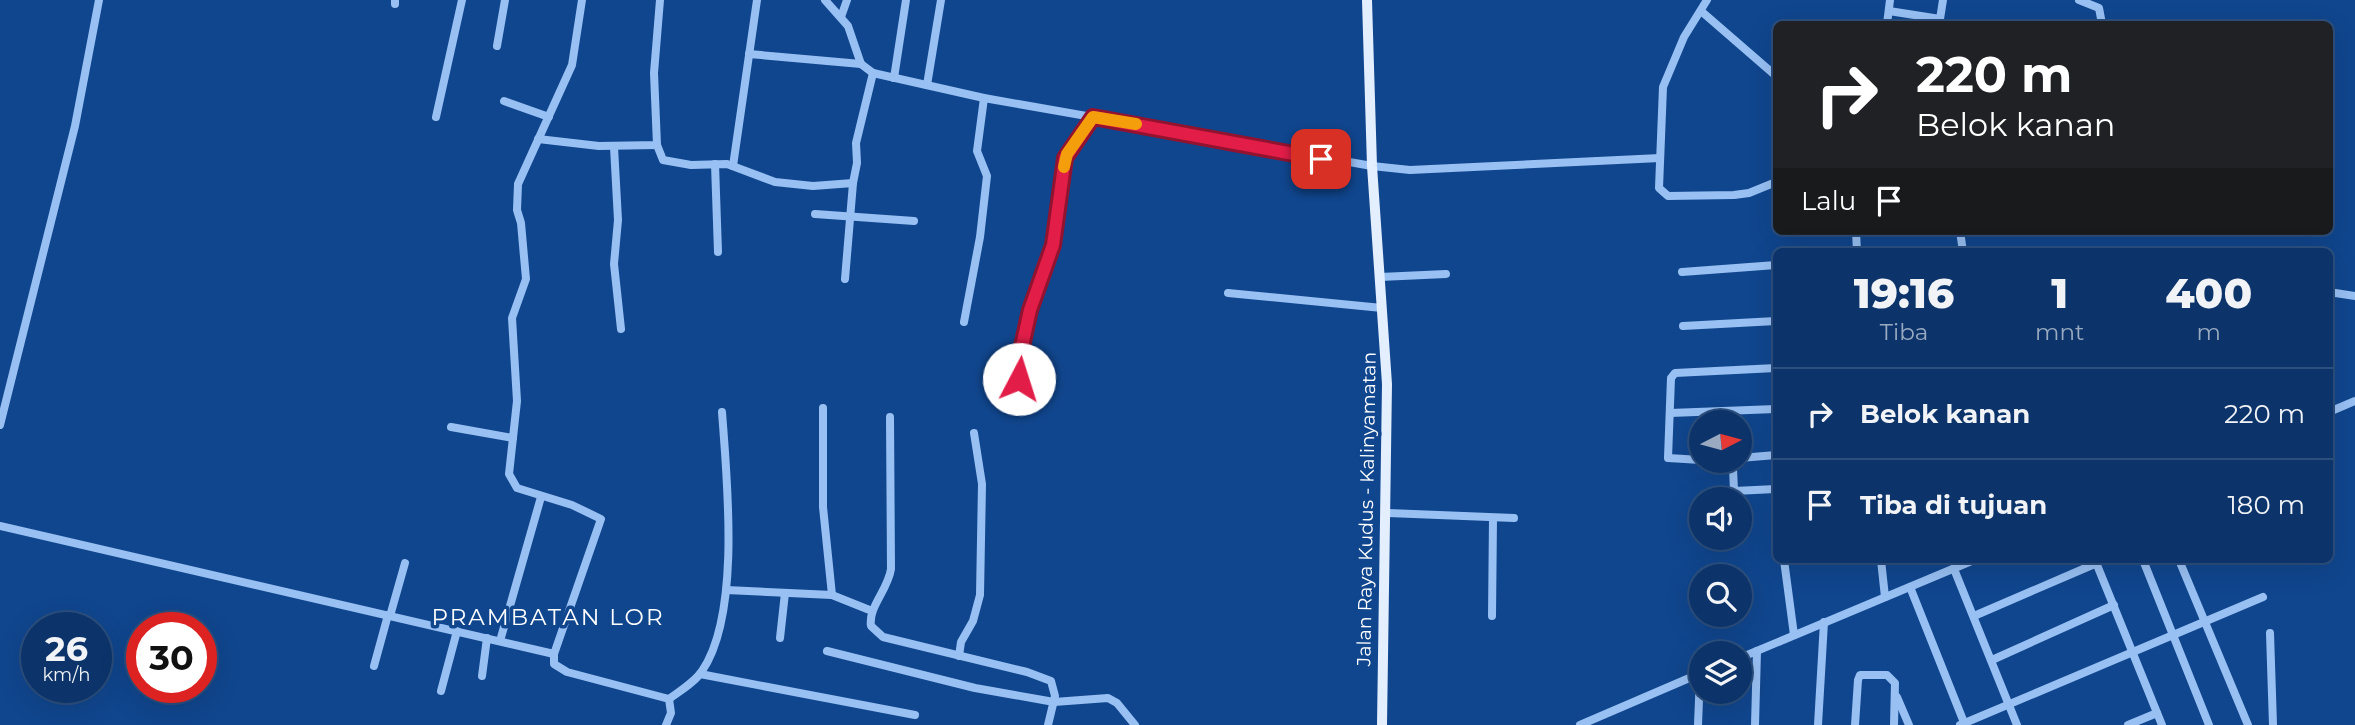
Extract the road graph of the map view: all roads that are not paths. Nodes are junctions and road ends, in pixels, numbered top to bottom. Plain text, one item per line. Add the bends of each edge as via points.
1 (99, 0) edge
2 (462, 0) edge
3 (505, 0) edge
4 (582, 0) edge
5 (660, 0) edge
6 (757, 0) edge
7 (825, 0) edge
8 (847, 0) edge
9 (906, 0) edge
10 (941, 0) edge
11 (1367, 0) edge
12 (1707, 0) edge
13 (1890, 0) edge
14 (1943, 0) edge
15 (2078, 0) edge
16 (1701, 10) junction
17 (1889, 11) junction
18 (841, 17) junction
19 (1887, 21) edge
20 (1935, 21) edge
21 (2101, 21) edge
22 (497, 46) dead end
23 (749, 54) junction
24 (861, 64) junction
25 (873, 73) junction
26 (1773, 73) edge
27 (894, 78) junction
28 (927, 85) junction
29 (984, 98) junction
30 (504, 101) dead end
31 (436, 117) dead end
32 (549, 117) junction
33 (1093, 117) junction
34 (538, 139) junction
35 (657, 145) junction
36 (614, 147) junction
37 (1660, 158) junction
38 (715, 164) junction
39 (733, 166) junction
40 (1372, 166) junction
41 (1773, 183) edge
42 (853, 184) junction
43 (815, 214) dead end
44 (850, 216) junction
45 (914, 222) dead end
46 (718, 252) dead end
47 (1773, 265) edge
48 (1682, 272) dead end
49 (1446, 274) dead end
50 (1380, 277) junction
51 (845, 279) dead end
52 (1228, 293) dead end
53 (2333, 293) edge
54 (2355, 296) edge
55 (1382, 308) junction
56 (1773, 321) edge
57 (964, 322) dead end
58 (1683, 326) dead end
59 (621, 328) dead end
60 (1773, 368) edge
61 (1010, 397) dead end
62 (2355, 401) edge
63 (823, 408) dead end
64 (1773, 409) edge
65 (2333, 410) edge
66 (722, 412) dead end
67 (1670, 413) junction
68 (890, 417) dead end
69 (0, 425) edge
70 (451, 427) dead end
71 (974, 433) dead end
72 (513, 438) junction
73 (1773, 455) edge
74 (1752, 457) edge
75 (1689, 459) edge
76 (1733, 473) edge
77 (1773, 489) edge
78 (541, 497) junction
79 (1388, 513) junction
80 (1493, 518) junction
81 (1514, 518) dead end
82 (0, 526) edge
83 (405, 563) dead end
84 (1784, 563) edge
85 (1881, 563) edge
86 (1967, 563) edge
87 (2094, 563) edge
88 (2096, 563) edge
89 (2144, 563) edge
90 (2180, 563) edge
91 (1954, 569) junction
92 (1910, 587) junction
93 (726, 590) junction
94 (785, 593) junction
95 (832, 595) junction
96 (1885, 597) junction
97 (2263, 597) dead end
98 (2114, 605) junction
99 (872, 611) junction
100 (389, 615) junction
101 (1492, 616) dead end
102 (1974, 616) junction
103 (1824, 622) junction
104 (2204, 622) junction
105 (457, 631) junction
106 (2270, 633) dead end
107 (1794, 635) junction
108 (2172, 635) junction
109 (487, 638) junction
110 (780, 638) dead end
111 (500, 641) junction
112 (827, 651) dead end
113 (1757, 651) junction
114 (2134, 651) junction
115 (1752, 653) edge
116 (554, 654) junction
117 (959, 656) junction
118 (1992, 660) junction
119 (374, 666) dead end
120 (700, 674) junction
121 (482, 676) dead end
122 (1689, 679) edge
123 (441, 691) dead end
124 (1897, 697) junction
125 (669, 699) junction
126 (1054, 702) junction
127 (1699, 704) edge
128 (2009, 704) junction
129 (2157, 713) junction
130 (915, 715) dead end
131 (1963, 724) edge
132 (666, 725) edge
133 (1048, 725) edge
134 (1135, 725) edge
135 (1382, 725) edge
136 (1580, 725) edge
137 (1698, 725) edge
138 (1755, 725) edge
139 (1818, 725) edge
140 (1855, 725) edge
141 (1894, 725) edge
142 (1909, 725) edge
143 (2017, 725) edge
144 (2128, 725) edge
145 (2162, 725) edge
146 (2209, 725) edge
147 (2248, 725) edge
148 (2273, 725) edge

1 - 69 street via 75,126
2 - 31 street
3 - 22 street
4 - 32 street via 575,55
5 - 35 street via 654,73
6 - 23 street
7 - 18 street
8 - 18 street
9 - 27 street
10 - 28 street
11 - 40 main road, Jalan Raya Kudus - Kalinyamatan
12 - 16 street
13 - 17 street
14 - 20 street via 1940,19
15 - 21 street via 2099,8
16 - 26 street
16 - 37 street via 1666,76
17 - 19 street
17 - 20 street
18 - 24 street via 853,36
23 - 24 street
23 - 39 street
24 - 25 street
25 - 27 street
25 - 42 street via 856,143
27 - 28 street
28 - 29 street
29 - 33 street
29 - 57 street via 977,151 987,176
30 - 32 street
32 - 34 street
33 - 40 street
33 - 61 street via 1065,158 1053,245 1037,286 1019,360 1019,379
34 - 36 street
34 - 72 street via 521,173 517,195 526,279 512,318 517,384
35 - 36 street
35 - 38 street via 663,160
36 - 59 street via 618,220 614,264
37 - 40 street via 1410,170
37 - 41 street via 1659,188 1668,196 1749,193
38 - 39 street
38 - 46 street
39 - 42 street via 775,182
40 - 50 main road, Jalan Raya Kudus - Kalinyamatan
42 - 44 street
43 - 44 street
44 - 45 street
44 - 51 street
47 - 48 street
49 - 50 street
50 - 55 main road, Jalan Raya Kudus - Kalinyamatan
52 - 55 street
53 - 54 street
55 - 79 main road, Jalan Raya Kudus - Kalinyamatan
56 - 58 street
60 - 67 street via 1675,373
62 - 65 street
63 - 95 street via 824,507
64 - 67 street
66 - 93 street via 729,533
67 - 75 street via 1668,458
68 - 99 street via 891,569 888,586
70 - 72 street
71 - 117 street via 982,484 980,595
72 - 78 street via 510,480 517,488
73 - 74 street
76 - 77 street via 1734,491
78 - 111 street
78 - 116 street via 572,505 598,516 601,522
79 - 80 street
79 - 135 main road, Jalan Raya Kudus - Kalinyamatan
80 - 81 street
80 - 101 street
82 - 100 street
83 - 100 street
84 - 107 street
85 - 96 street
86 - 91 street
87 - 102 street
88 - 98 street
89 - 108 street
90 - 104 street
91 - 92 street
91 - 102 street
92 - 96 street
92 - 131 street
93 - 94 street
93 - 120 street via 715,641
94 - 95 street
94 - 110 street
95 - 99 street
96 - 103 street
97 - 104 street
98 - 114 street
98 - 118 street
99 - 117 street via 871,626 883,637
100 - 105 street
100 - 119 street
102 - 118 street
103 - 107 street
103 - 139 street
104 - 108 street
104 - 147 street
105 - 109 street
105 - 123 street
106 - 148 street
107 - 113 street
108 - 114 street
108 - 146 street
109 - 111 street
109 - 121 street
111 - 116 street
112 - 126 street via 975,688
113 - 115 street
113 - 138 street
114 - 128 street
114 - 129 street
116 - 125 street via 559,670
117 - 126 street via 1042,676 1055,687
118 - 128 street
120 - 125 street
120 - 130 street
122 - 136 street
124 - 140 street via 1892,677 1860,675
124 - 141 street
124 - 142 street
125 - 132 street via 671,713
126 - 133 street
126 - 134 street via 1108,698
127 - 137 street
128 - 131 street
128 - 143 street
129 - 144 street
129 - 145 street

